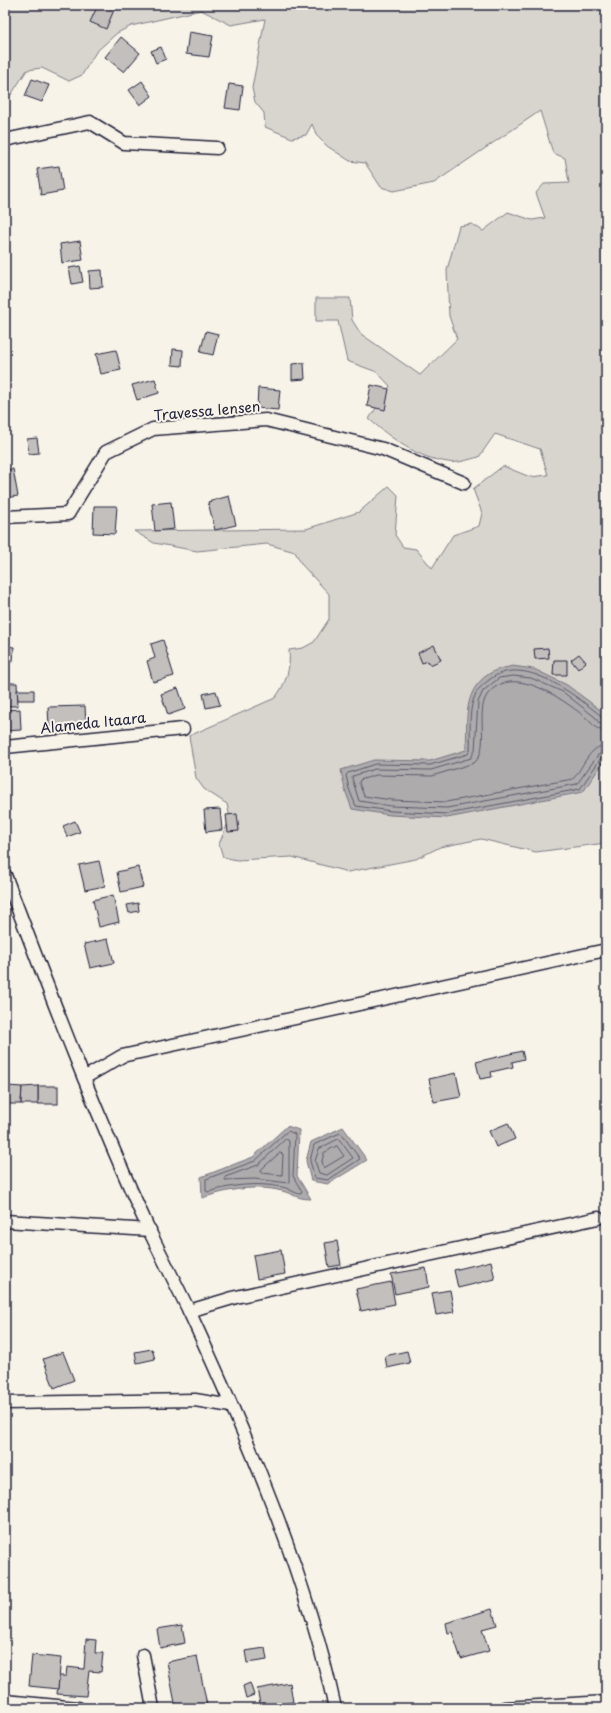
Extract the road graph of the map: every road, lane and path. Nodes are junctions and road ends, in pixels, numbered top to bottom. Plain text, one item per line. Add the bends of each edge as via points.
1 (5, 140) edge
2 (217, 148) dead end
3 (464, 483) dead end
4 (5, 516) edge
5 (183, 729) dead end
6 (5, 747) edge
7 (5, 875) edge
8 (606, 950) edge
9 (84, 1078) junction
10 (598, 1218) dead end
11 (5, 1221) edge
12 (150, 1230) junction
13 (189, 1311) junction
14 (5, 1404) edge
15 (231, 1406) junction
16 (143, 1655) dead end
17 (5, 1700) edge
18 (606, 1702) edge
19 (78, 1708) edge
20 (152, 1708) edge
21 (335, 1708) edge
22 (504, 1708) edge

1 - 2 street via 90,122 124,143
3 - 4 street, Travessa Iensen via 383,449 266,420 152,429 106,452 68,514
5 - 6 street, Alameda Itaara
7 - 9 street
8 - 9 street via 122,1056
9 - 12 street
10 - 13 street via 236,1297
11 - 12 street
12 - 13 street
13 - 15 street
14 - 15 street via 195,1400
15 - 21 street via 268,1495 308,1606
16 - 20 street
17 - 19 street
18 - 22 street

